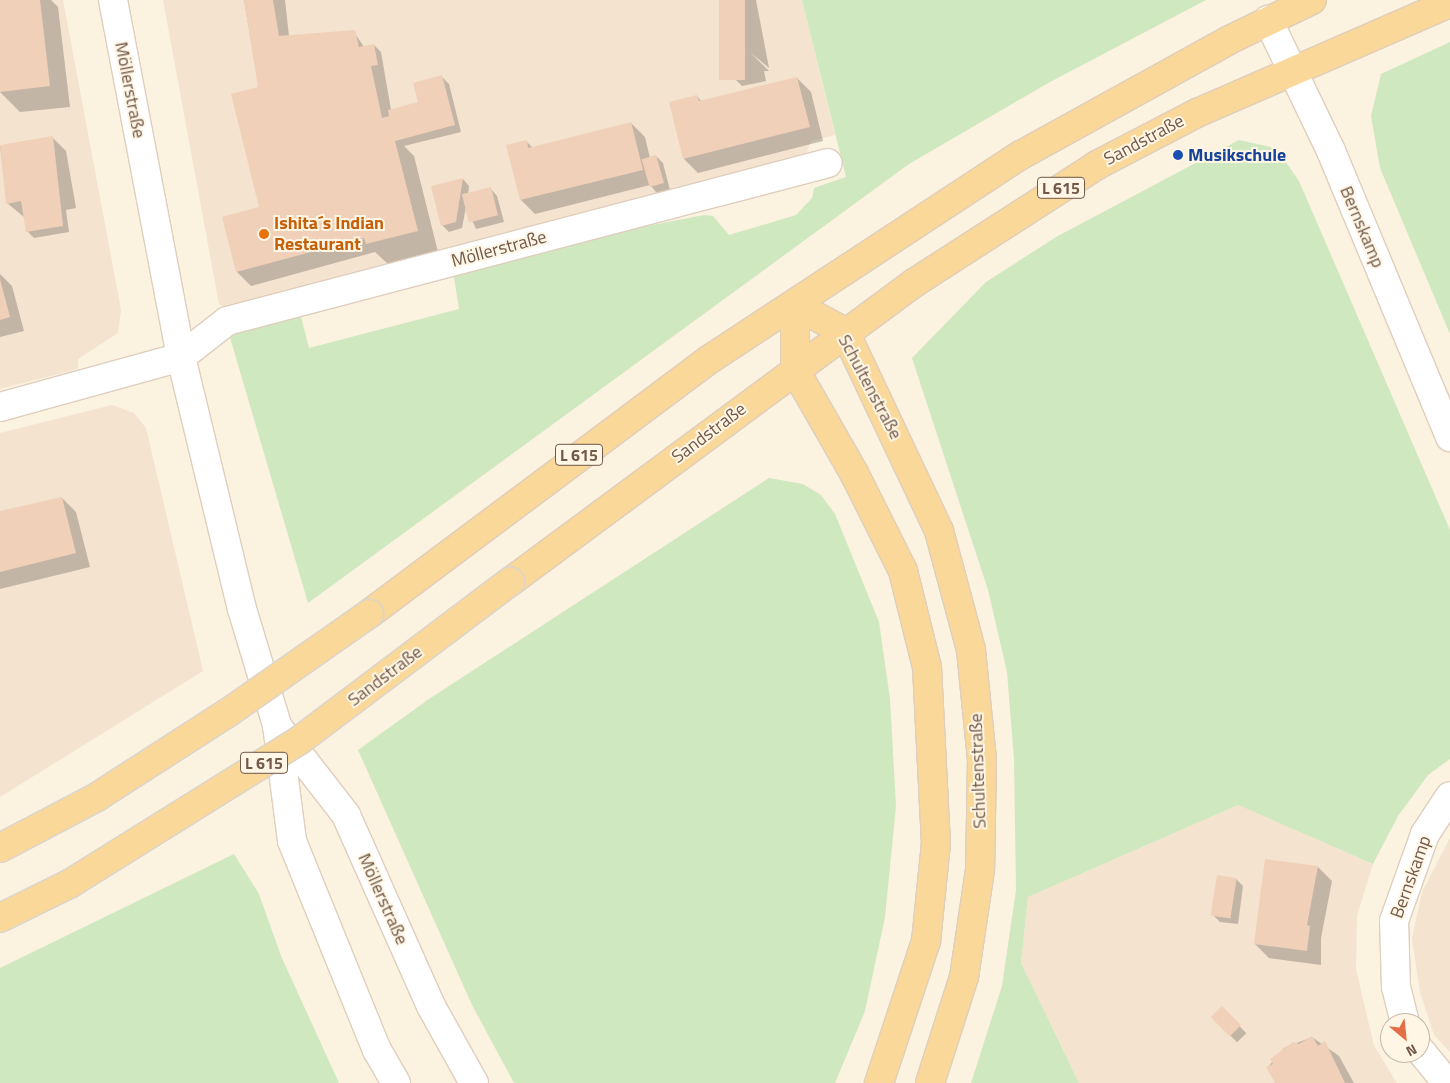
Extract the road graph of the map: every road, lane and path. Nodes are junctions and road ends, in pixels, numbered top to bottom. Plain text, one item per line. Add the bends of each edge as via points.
1 (113, 0) edge
2 (1312, 0) edge
3 (1450, 3) edge
4 (1268, 20) junction
5 (1292, 70) junction
6 (828, 163) dead end
7 (795, 305) junction
8 (845, 332) junction
9 (181, 357) junction
10 (795, 370) junction
11 (0, 407) edge
12 (1450, 437) edge
13 (276, 725) junction
14 (1450, 796) edge
15 (0, 848) edge
16 (0, 918) edge
17 (1402, 1013) edge
18 (1430, 1062) edge
19 (396, 1083) edge
20 (474, 1083) edge
21 (879, 1083) edge
22 (930, 1083) edge
23 (1447, 1083) edge

1 - 9 street, Möllerstraße
2 - 4 main road, L 615
3 - 5 main road, Sandstraße / L 615
4 - 5 street, Bernskamp
4 - 7 main road, L 615 via 1021,155
5 - 8 main road, Sandstraße / L 615 via 1161,130 1097,165
5 - 12 street, Bernskamp via 1331,151
6 - 9 street, Möllerstraße via 227,321
7 - 8 main road, Schultenstraße
7 - 10 main road
7 - 15 main road, L 615, bridge via 710,359 369,614 229,712 97,796
8 - 10 main road, Sandstraße / L 615
8 - 22 main road, Schultenstraße via 938,531 971,650 982,760 980,870 964,977
9 - 11 street, Möllerstraße
9 - 13 street, Möllerstraße via 242,609
10 - 16 main road, Sandstraße / L 615, bridge via 300,740 70,883
10 - 21 main road via 854,472 903,571 927,667 935,756 936,844 926,941
13 - 19 street, Möllerstraße via 292,841 377,1050
13 - 20 street, Möllerstraße via 346,815 431,1006
14 - 17 street, Bernskamp via 1425,834 1394,921 1396,987
18 - 23 street

